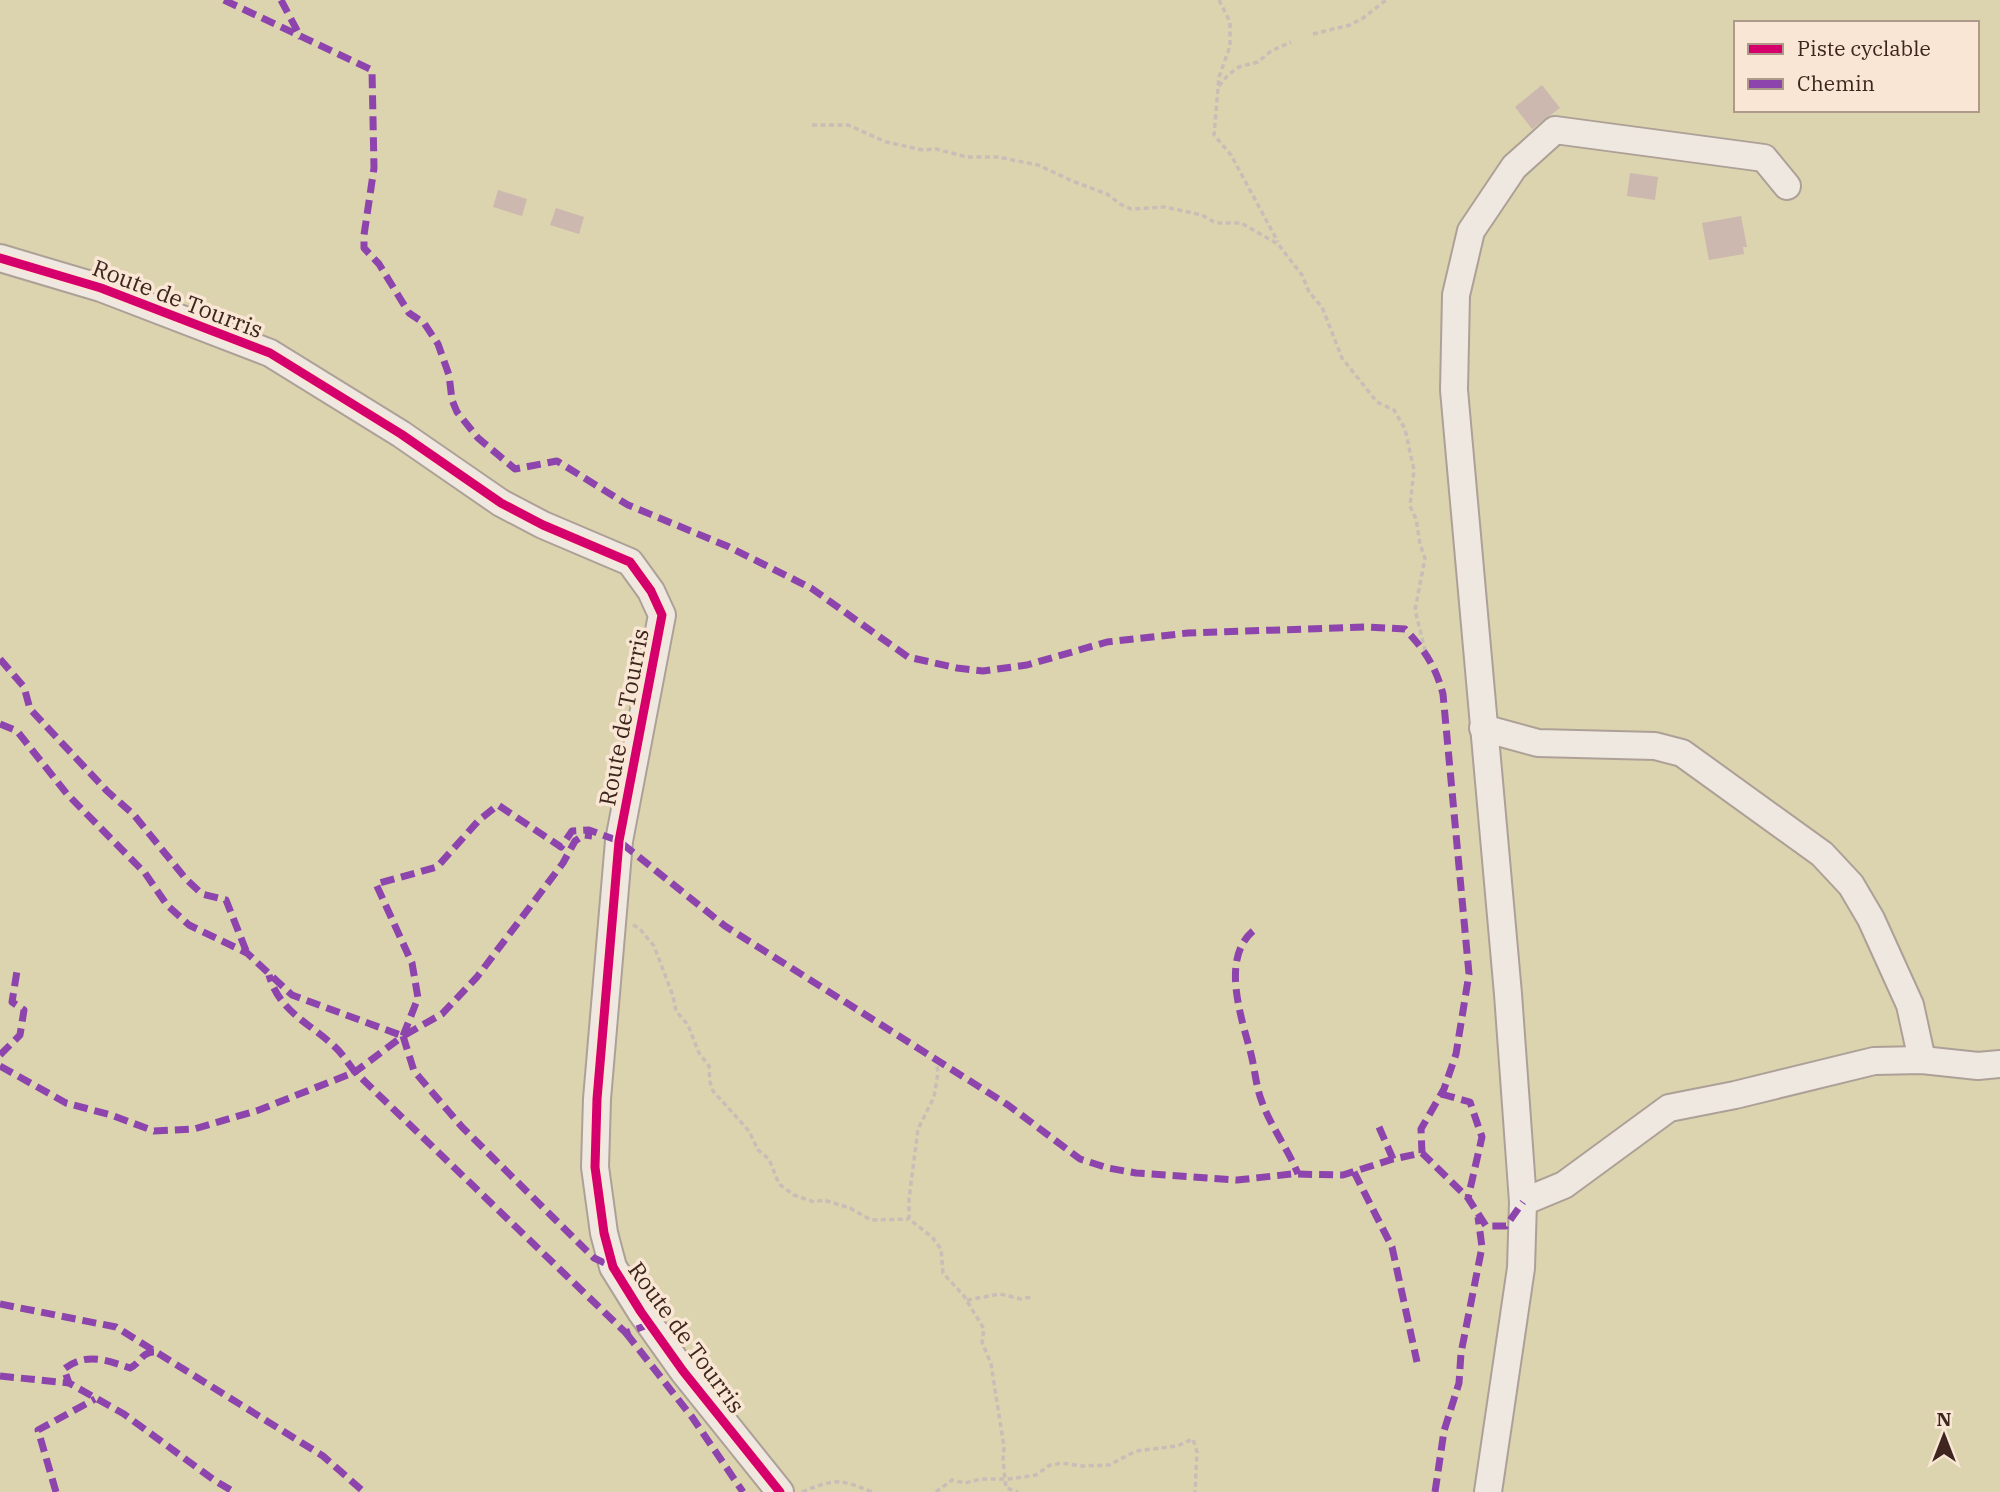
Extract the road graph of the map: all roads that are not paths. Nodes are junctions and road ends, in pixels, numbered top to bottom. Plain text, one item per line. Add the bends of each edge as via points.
1 (1787, 186) dead end
2 (0, 258) edge
3 (1483, 728) junction
4 (1922, 1060) junction
5 (2000, 1064) edge
6 (1523, 1202) junction
7 (780, 1492) edge
8 (1488, 1492) edge

1 - 3 street via 1764,158 1555,130 1514,167 1472,231 1456,295 1454,390
2 - 7 street, Route de Tourris via 101,288 270,353 501,503 630,562 651,591 662,615 619,841 594,1167 613,1267 683,1371
3 - 4 street via 1538,743 1655,746 1682,753 1822,853 1851,885 1871,919 1910,1005
3 - 6 street
4 - 5 street
4 - 6 street via 1874,1061 1669,1108 1563,1185
6 - 8 street via 1521,1268

